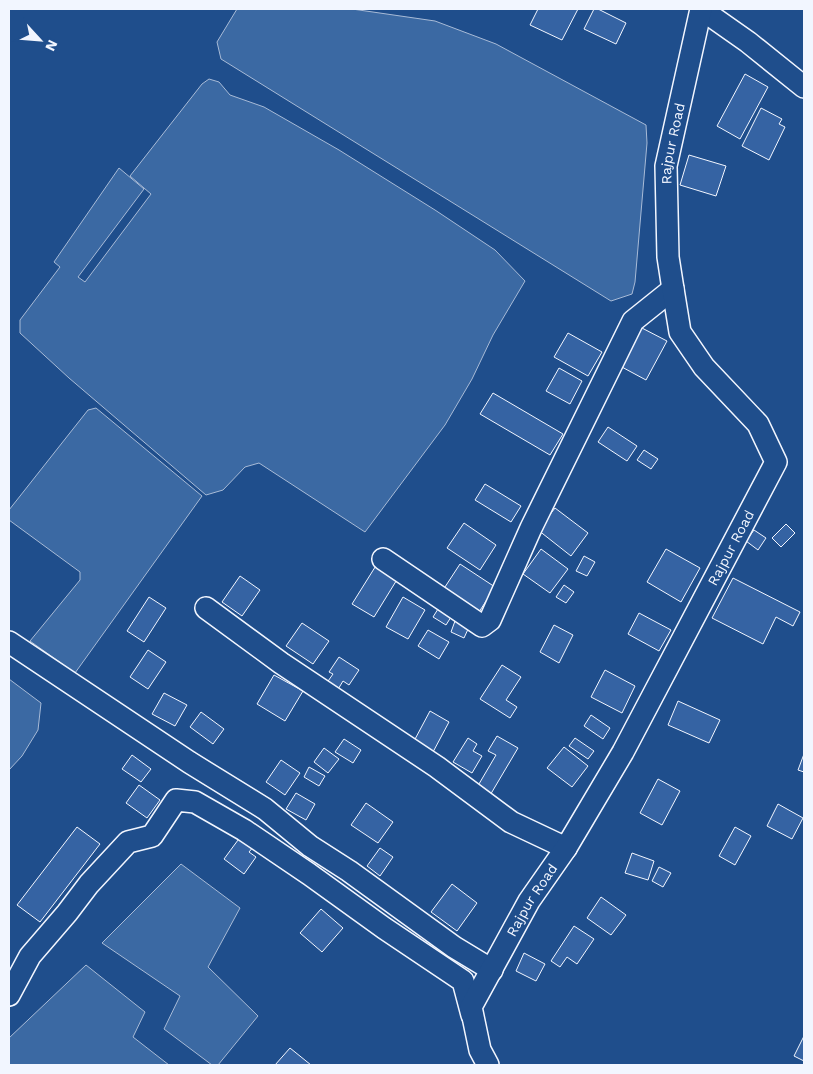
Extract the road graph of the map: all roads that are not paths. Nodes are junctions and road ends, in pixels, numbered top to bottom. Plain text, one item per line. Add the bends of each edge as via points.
1 (701, 9) edge
2 (804, 87) edge
3 (673, 289) junction
4 (383, 559) dead end
5 (206, 608) dead end
6 (9, 642) edge
7 (566, 848) junction
8 (492, 970) junction
9 (9, 995) edge
10 (474, 1022) junction
11 (488, 1065) edge

1 - 2 street
1 - 3 street, Rajpur Road via 666,166 668,257
3 - 4 street via 633,321 531,528 490,620 482,626
3 - 7 street, Rajpur Road via 680,332 704,367 758,424 776,462 623,752
5 - 7 street via 280,663 437,767 512,822
6 - 8 street via 265,809 310,846 350,871 454,948
7 - 8 street, Rajpur Road via 529,901
8 - 10 street, Rajpur Road via 471,1007
9 - 10 street via 30,956 89,884 128,842 152,836 176,800 184,800 195,802 244,830 463,980
10 - 11 street, Rajpur Road via 480,1050

